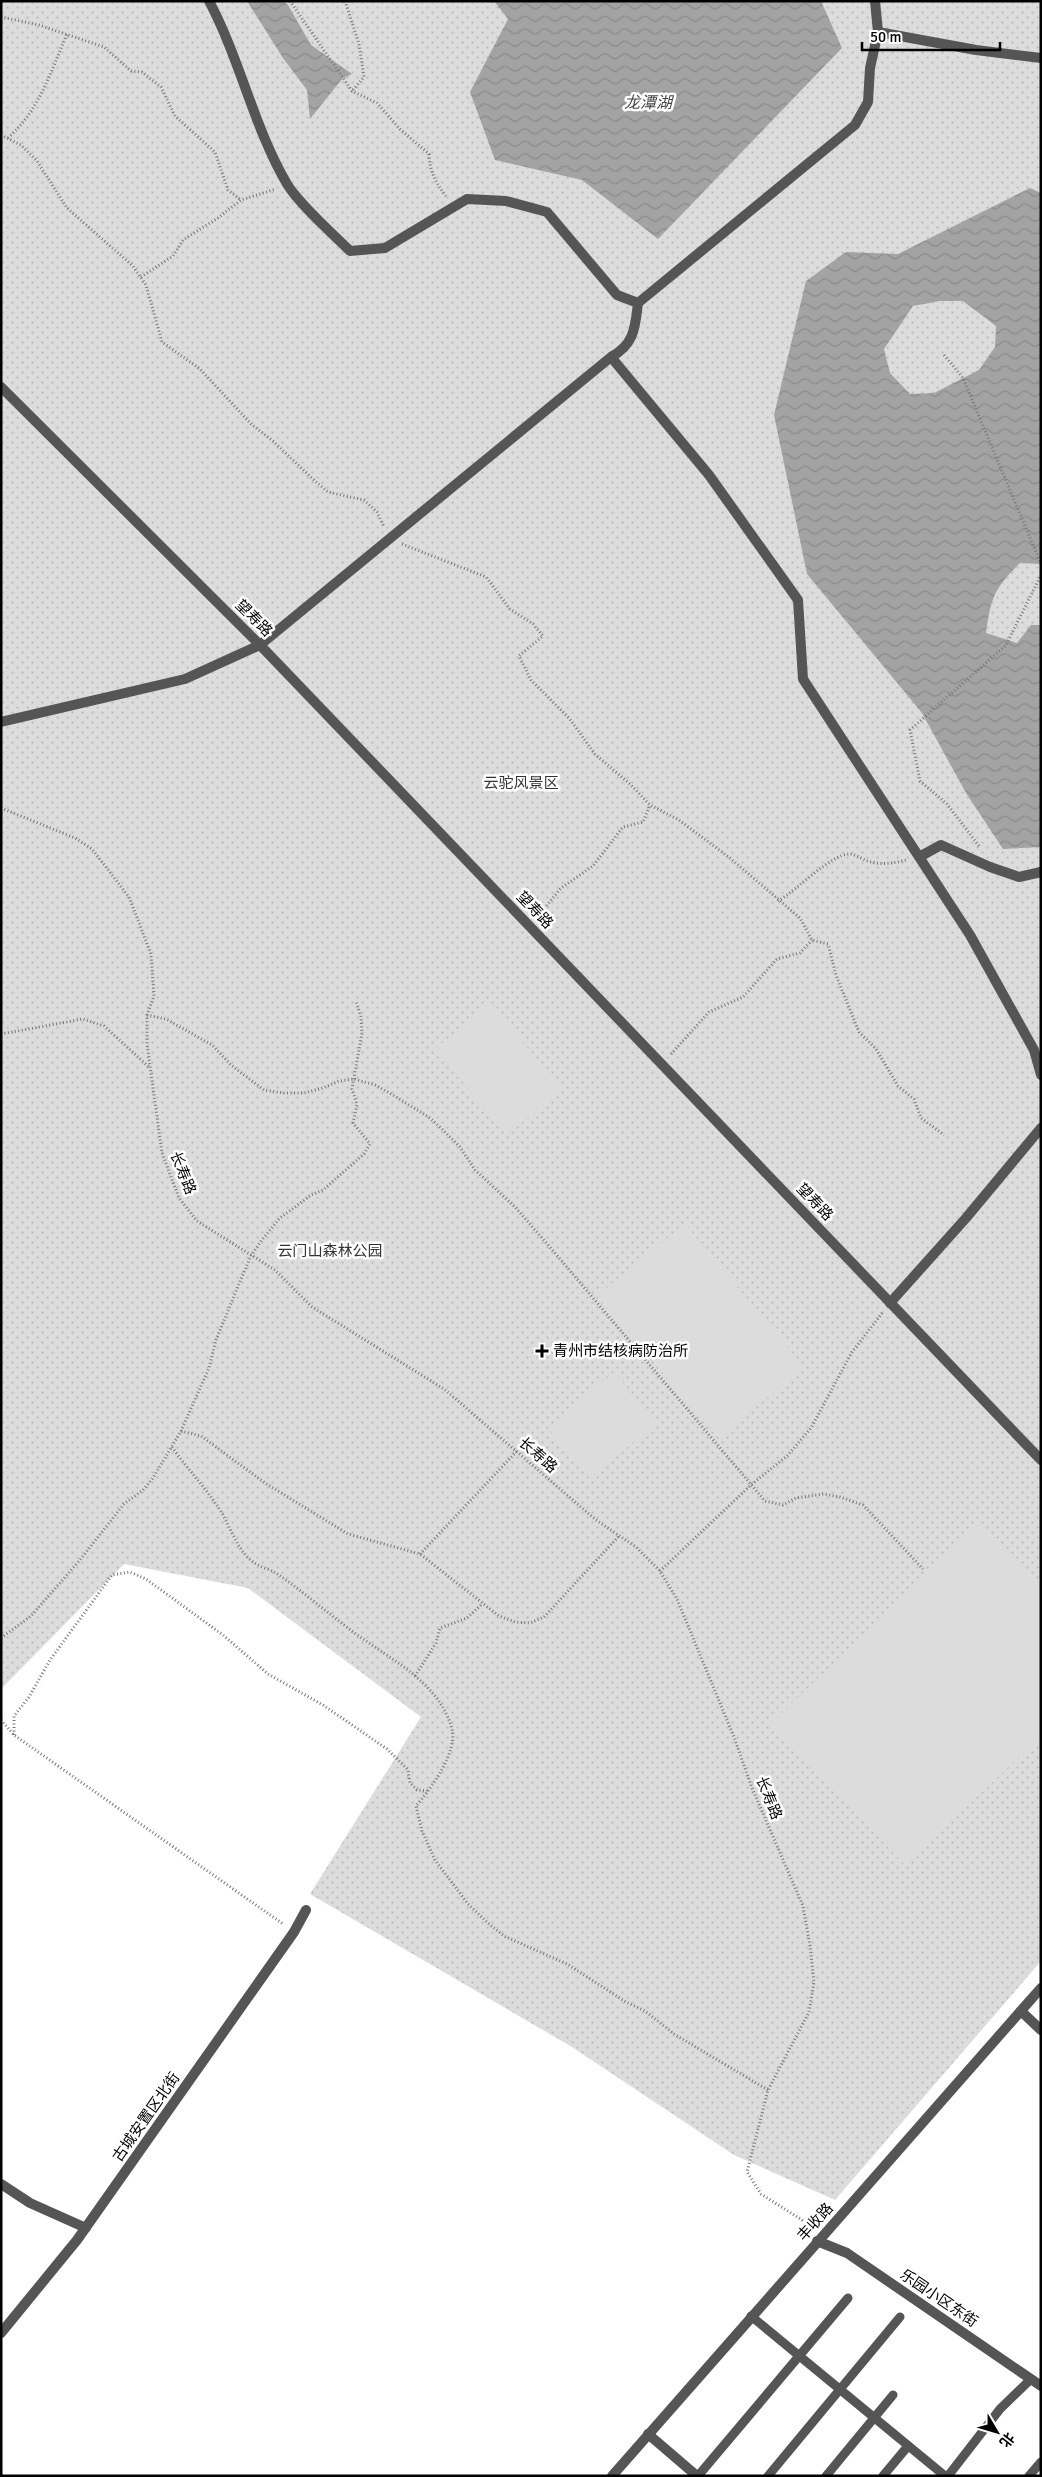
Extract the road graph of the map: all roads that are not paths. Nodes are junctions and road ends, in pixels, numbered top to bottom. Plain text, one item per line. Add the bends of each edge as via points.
1 (209, 1) edge
2 (875, 1) edge
3 (878, 32) junction
4 (1041, 58) edge
5 (638, 303) junction
6 (611, 357) junction
7 (1, 387) edge
8 (260, 645) junction
9 (1, 722) edge
10 (919, 857) junction
11 (1041, 872) edge
12 (1041, 1075) edge
13 (1041, 1128) edge
14 (890, 1303) junction
15 (1041, 1460) edge
16 (306, 1910) dead end
17 (1041, 1988) edge
18 (1021, 2011) junction
19 (1041, 2030) edge
20 (1, 2184) edge
21 (86, 2228) junction
22 (817, 2241) junction
23 (848, 2298) dead end
24 (752, 2316) junction
25 (900, 2317) dead end
26 (3, 2329) edge
27 (1031, 2379) junction
28 (1041, 2386) edge
29 (893, 2395) dead end
30 (648, 2434) junction
31 (908, 2446) junction
32 (1041, 2462) edge
33 (612, 2476) edge
34 (698, 2476) edge
35 (768, 2476) edge
36 (826, 2476) edge
37 (883, 2476) edge
38 (946, 2476) edge
39 (1029, 2476) edge

1 - 5 street via 288,186 350,251 385,248 467,199 506,201 547,212 617,295
2 - 3 street
3 - 4 street
3 - 5 street via 870,68 868,102 855,125
5 - 6 street via 634,335 620,352
6 - 8 street
6 - 10 street via 709,474 798,600 803,679
7 - 8 street, 望寿路
8 - 9 street via 185,679
8 - 14 street, 望寿路
10 - 11 street via 941,845 1019,876
10 - 12 street via 970,934 1014,1012 1034,1050
13 - 14 street
14 - 15 street, 望寿路
16 - 21 street, 古城安置区北街 via 294,1932
17 - 18 street, 丰收路
18 - 19 street
18 - 22 street, 丰收路
20 - 21 street via 30,2203
21 - 26 street, 古城安置区北街
22 - 24 street, 丰收路
22 - 27 street, 乐园小区东街 via 847,2253
23 - 34 lane
24 - 30 street, 丰收路
24 - 31 lane
25 - 35 lane
27 - 28 street, 乐园小区东街
27 - 38 lane via 1000,2409
29 - 36 lane
30 - 33 street, 丰收路
30 - 34 street
31 - 37 lane
31 - 38 lane
32 - 39 lane

